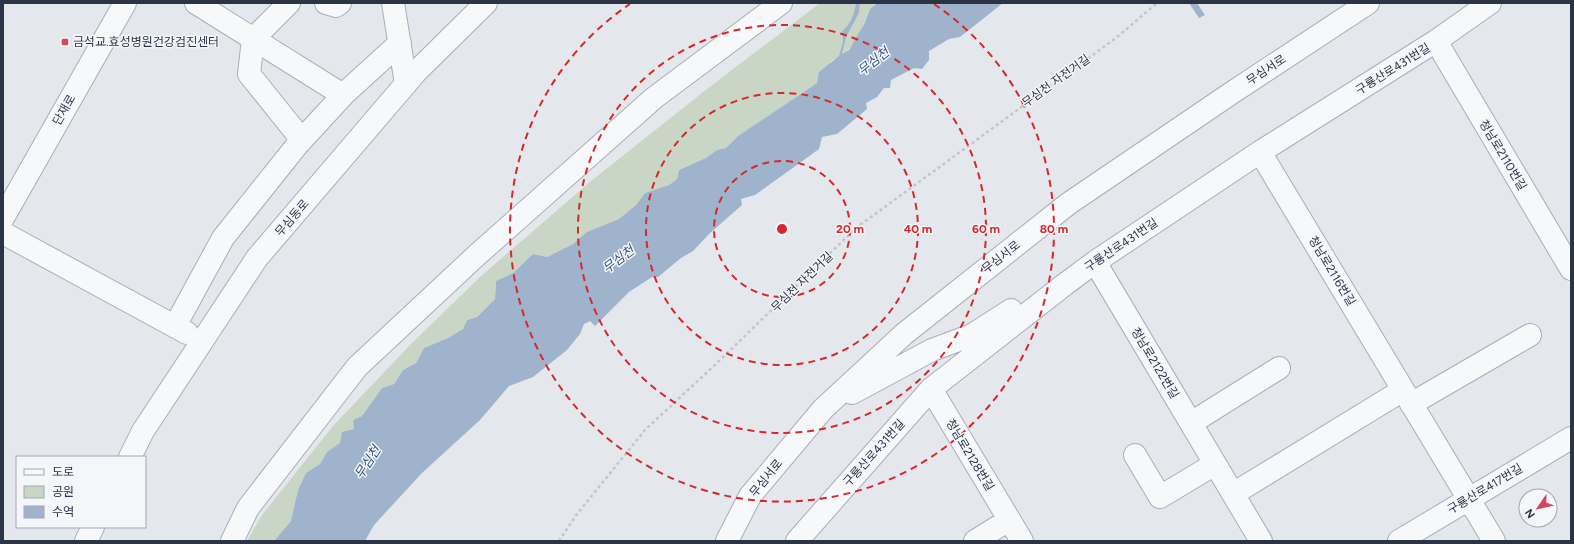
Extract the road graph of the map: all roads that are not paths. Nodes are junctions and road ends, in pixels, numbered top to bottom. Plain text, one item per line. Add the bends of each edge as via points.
1 (125, 3) edge
2 (196, 3) edge
3 (289, 3) edge
4 (326, 3) edge
5 (340, 3) edge
6 (394, 3) edge
7 (486, 3) edge
8 (781, 3) edge
9 (1368, 3) edge
10 (1490, 3) edge
11 (253, 38) junction
12 (1436, 41) junction
13 (400, 43) junction
14 (406, 84) junction
15 (343, 95) junction
16 (302, 140) junction
17 (1260, 152) junction
18 (3, 218) edge
19 (3, 233) edge
20 (1094, 262) junction
21 (1571, 269) edge
22 (1064, 285) junction
23 (175, 326) junction
24 (1530, 335) dead end
25 (203, 341) junction
26 (1280, 368) dead end
27 (931, 389) junction
28 (1407, 397) junction
29 (823, 409) junction
30 (1191, 423) junction
31 (1571, 438) edge
32 (1135, 455) dead end
33 (130, 456) edge
34 (1216, 464) junction
35 (1233, 494) junction
36 (1468, 499) junction
37 (1010, 520) junction
38 (92, 528) edge
39 (86, 541) edge
40 (232, 541) edge
41 (727, 541) edge
42 (797, 541) edge
43 (974, 541) edge
44 (1022, 541) edge
45 (1261, 541) edge
46 (1399, 541) edge
47 (1494, 541) edge

1 - 18 street, 단재로
2 - 11 street
3 - 11 street
4 - 5 street via 336,6
6 - 13 street
7 - 14 street, 무심동로
8 - 40 street via 654,98 477,255 357,367 248,508
9 - 29 street, 무심서로 via 1068,204 904,334
10 - 12 street, 구룡산로431번길
11 - 15 street
11 - 16 street via 249,74
12 - 17 street, 구룡산로431번길
12 - 21 street, 청남로2110번길
13 - 14 street
13 - 15 street
14 - 25 street, 무심동로 via 257,258
15 - 16 street
16 - 23 street via 223,238
17 - 20 street, 구룡산로431번길
17 - 28 street, 청남로2116번길
19 - 23 street
20 - 22 street, 구룡산로431번길
20 - 30 street, 청남로2122번길
22 - 27 street, 구룡산로431번길
22 - 29 street via 1045,288 972,335 932,350
23 - 25 street
24 - 28 street
25 - 33 street, 무심동로 via 143,431
26 - 30 street
27 - 37 street, 청남로2128번길
27 - 42 street, 구룡산로431번길
28 - 35 street via 1314,444
28 - 36 street, 청남로2116번길
29 - 41 street, 무심서로 via 750,496
30 - 34 street, 청남로2122번길
31 - 36 street, 구룡산로417번길
32 - 34 street via 1160,497
34 - 35 street, 청남로2122번길
35 - 45 street, 청남로2122번길
36 - 46 street, 구룡산로417번길
36 - 47 street, 청남로2116번길
37 - 43 street
37 - 44 street, 청남로2128번길
38 - 39 street

